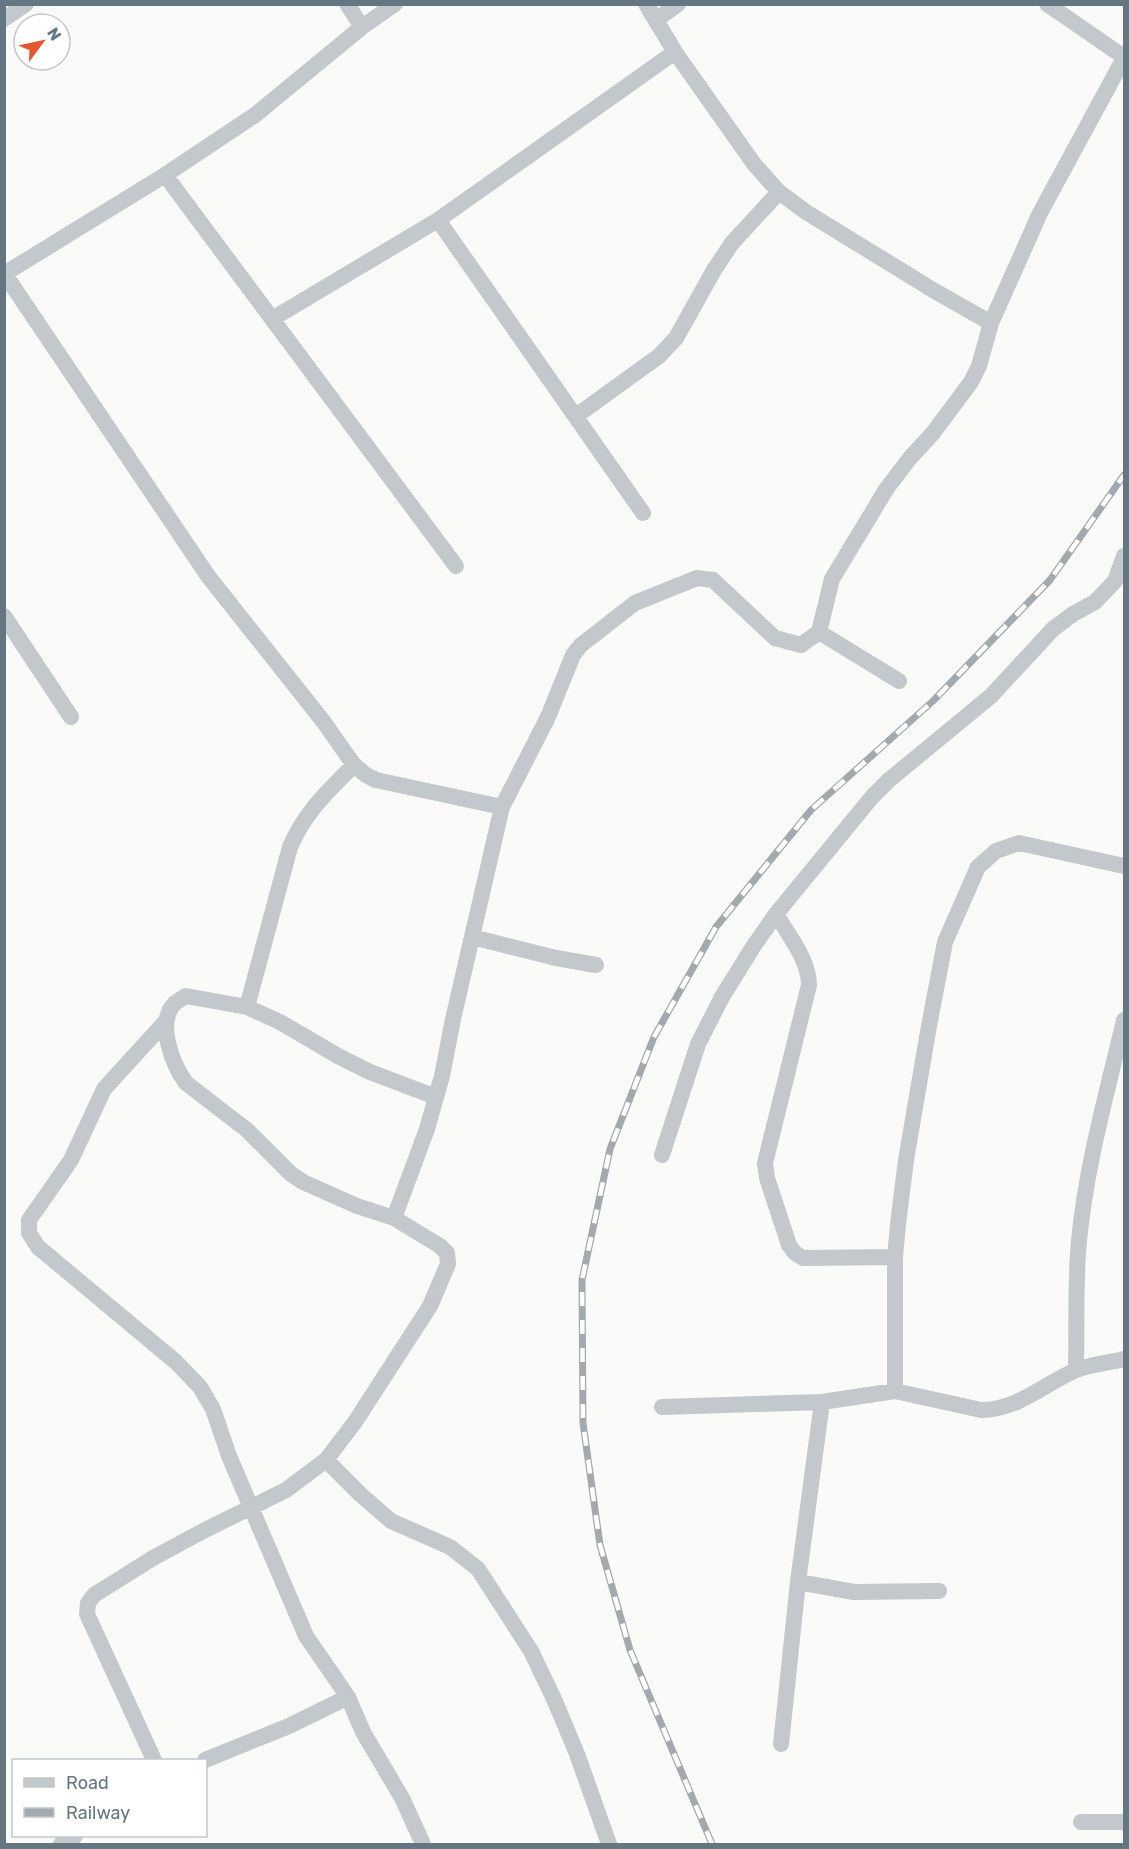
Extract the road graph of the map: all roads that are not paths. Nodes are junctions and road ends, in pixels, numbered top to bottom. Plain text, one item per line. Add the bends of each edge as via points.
1 (26, 4) edge
2 (346, 4) edge
3 (395, 4) edge
4 (646, 4) edge
5 (678, 4) edge
6 (1047, 4) edge
7 (4, 19) edge
8 (656, 21) junction
9 (362, 27) junction
10 (675, 52) junction
11 (1125, 58) edge
12 (165, 175) junction
13 (779, 192) junction
14 (438, 220) junction
15 (5, 273) edge
16 (272, 319) junction
17 (991, 323) junction
18 (576, 416) junction
19 (643, 513) dead end
20 (1125, 556) edge
21 (456, 566) dead end
22 (4, 615) edge
23 (819, 632) junction
24 (899, 681) dead end
25 (71, 717) dead end
26 (354, 765) junction
27 (502, 807) junction
28 (1125, 866) edge
29 (776, 915) junction
30 (472, 937) junction
31 (596, 965) dead end
32 (247, 1007) junction
33 (1125, 1020) edge
34 (166, 1022) junction
35 (436, 1097) junction
36 (662, 1155) dead end
37 (394, 1218) junction
38 (895, 1257) junction
39 (1125, 1359) edge
40 (1076, 1370) junction
41 (894, 1391) junction
42 (822, 1402) junction
43 (662, 1407) dead end
44 (326, 1460) junction
45 (251, 1508) junction
46 (798, 1582) junction
47 (939, 1591) dead end
48 (348, 1697) junction
49 (781, 1744) dead end
50 (153, 1759) edge
51 (207, 1760) edge
52 (1081, 1822) dead end
53 (1125, 1822) edge
54 (75, 1837) edge
55 (61, 1845) edge
56 (423, 1845) edge
57 (609, 1845) edge

1 - 7 street
2 - 9 street
3 - 9 street
4 - 8 street
5 - 8 street
6 - 11 street
8 - 10 street
9 - 12 street via 255,115
10 - 13 street via 754,164
10 - 14 street
11 - 17 street via 1040,213
12 - 15 street
12 - 16 street
13 - 17 street
13 - 18 street via 732,243 676,338 659,356
14 - 16 street
14 - 18 street
15 - 26 street via 208,576
16 - 21 street
17 - 23 street via 980,366 971,382 887,488 832,579
18 - 19 street
20 - 29 street via 1114,580 1095,602 1053,629 991,696 872,797
22 - 25 street
23 - 24 street
23 - 27 street via 801,645 775,638 713,580 697,578 635,603 573,655 548,717
26 - 27 street via 376,780
26 - 32 street via 298,828
27 - 30 street
28 - 38 street via 1019,843 996,851 978,867 945,942 906,1160
29 - 36 street via 753,946 698,1044
29 - 38 street via 809,974 765,1163 789,1245 803,1258
30 - 31 street
30 - 35 street
32 - 34 street via 186,996 174,1004
32 - 35 street via 370,1072
33 - 40 street via 1096,1134 1084,1202 1079,1243
34 - 37 street via 174,1062 186,1083 247,1130 291,1174 357,1206
34 - 45 street via 104,1089 71,1160 29,1220 29,1233 39,1247 176,1362 200,1387 213,1409
35 - 37 street
37 - 44 street via 440,1246 447,1253 448,1264 424,1316
38 - 41 street
39 - 40 street
40 - 41 street via 1010,1406 995,1410
41 - 42 street
42 - 43 street
42 - 46 street
44 - 45 street via 286,1490
44 - 57 street via 391,1521 450,1547 478,1569 531,1652 554,1699
45 - 48 street via 306,1636
45 - 50 street via 153,1558 94,1595 88,1604 87,1614
46 - 47 street via 854,1593
46 - 49 street
48 - 51 street
48 - 56 street
52 - 53 street
54 - 55 street

